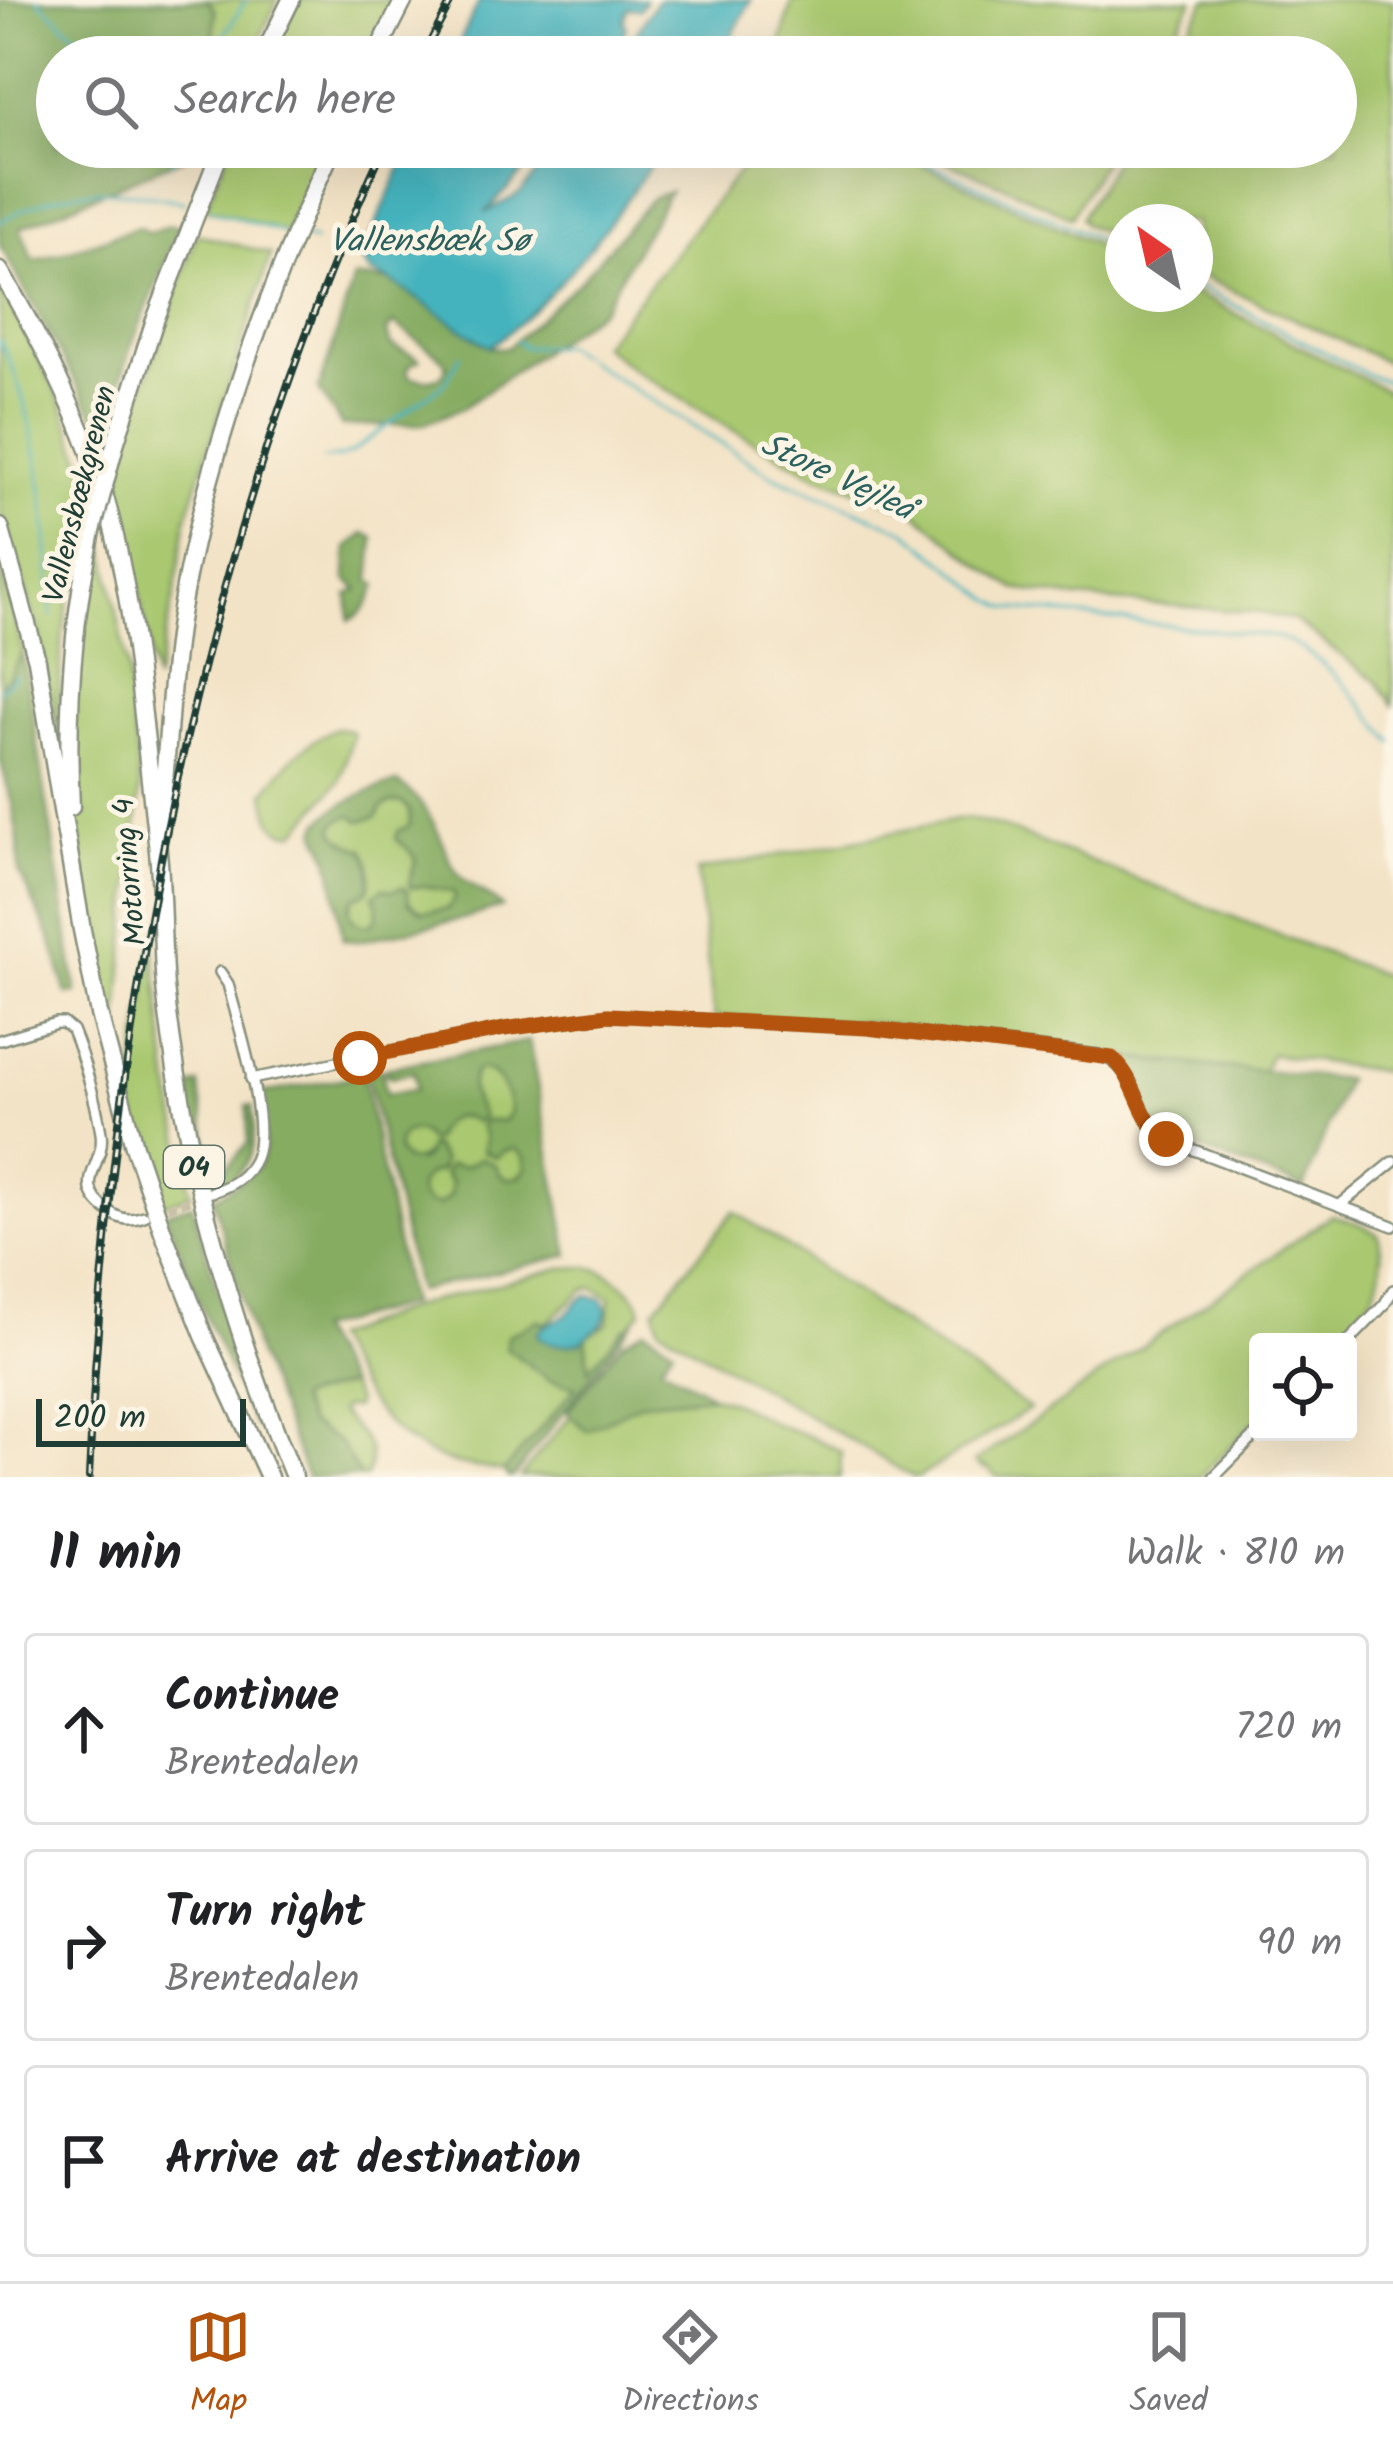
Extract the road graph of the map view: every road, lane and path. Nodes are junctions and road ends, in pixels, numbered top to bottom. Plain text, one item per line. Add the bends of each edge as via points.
1 (291, 0) edge
2 (404, 0) edge
3 (273, 36) edge
4 (386, 36) edge
5 (214, 168) edge
6 (324, 168) edge
7 (0, 271) edge
8 (0, 527) edge
9 (157, 844) junction
10 (73, 868) junction
11 (220, 972) dead end
12 (0, 1040) edge
13 (251, 1079) junction
14 (1393, 1162) edge
15 (212, 1192) tunnel mouth
16 (1340, 1205) junction
17 (144, 1216) tunnel mouth
18 (1393, 1226) edge
19 (1393, 1290) edge
20 (1357, 1333) edge
21 (1250, 1441) edge
22 (269, 1477) edge
23 (294, 1477) edge
24 (1214, 1477) edge

1 - 3 highway
2 - 4 highway
5 - 10 highway, Vallensbækgrenen, bridge via 116,441 80,586 69,681
6 - 9 highway via 251,349 204,502 172,668
7 - 9 highway, Motorring 4 / O4 via 52,367 105,500 126,592
8 - 10 highway, Motorring 4 / O4 via 37,660
9 - 23 highway, Motorring 4 / O4 via 165,986 187,1134 220,1272
10 - 22 highway, Motorring 4 / O4 via 134,1146 204,1336
11 - 13 street
12 - 17 street via 56,1023 72,1030 102,1139 91,1192 120,1219
13 - 15 street via 255,1158 238,1180
13 - 16 street via 608,1015 868,1028 1112,1058 1154,1132
14 - 16 street
16 - 18 street
19 - 20 street
21 - 24 street

